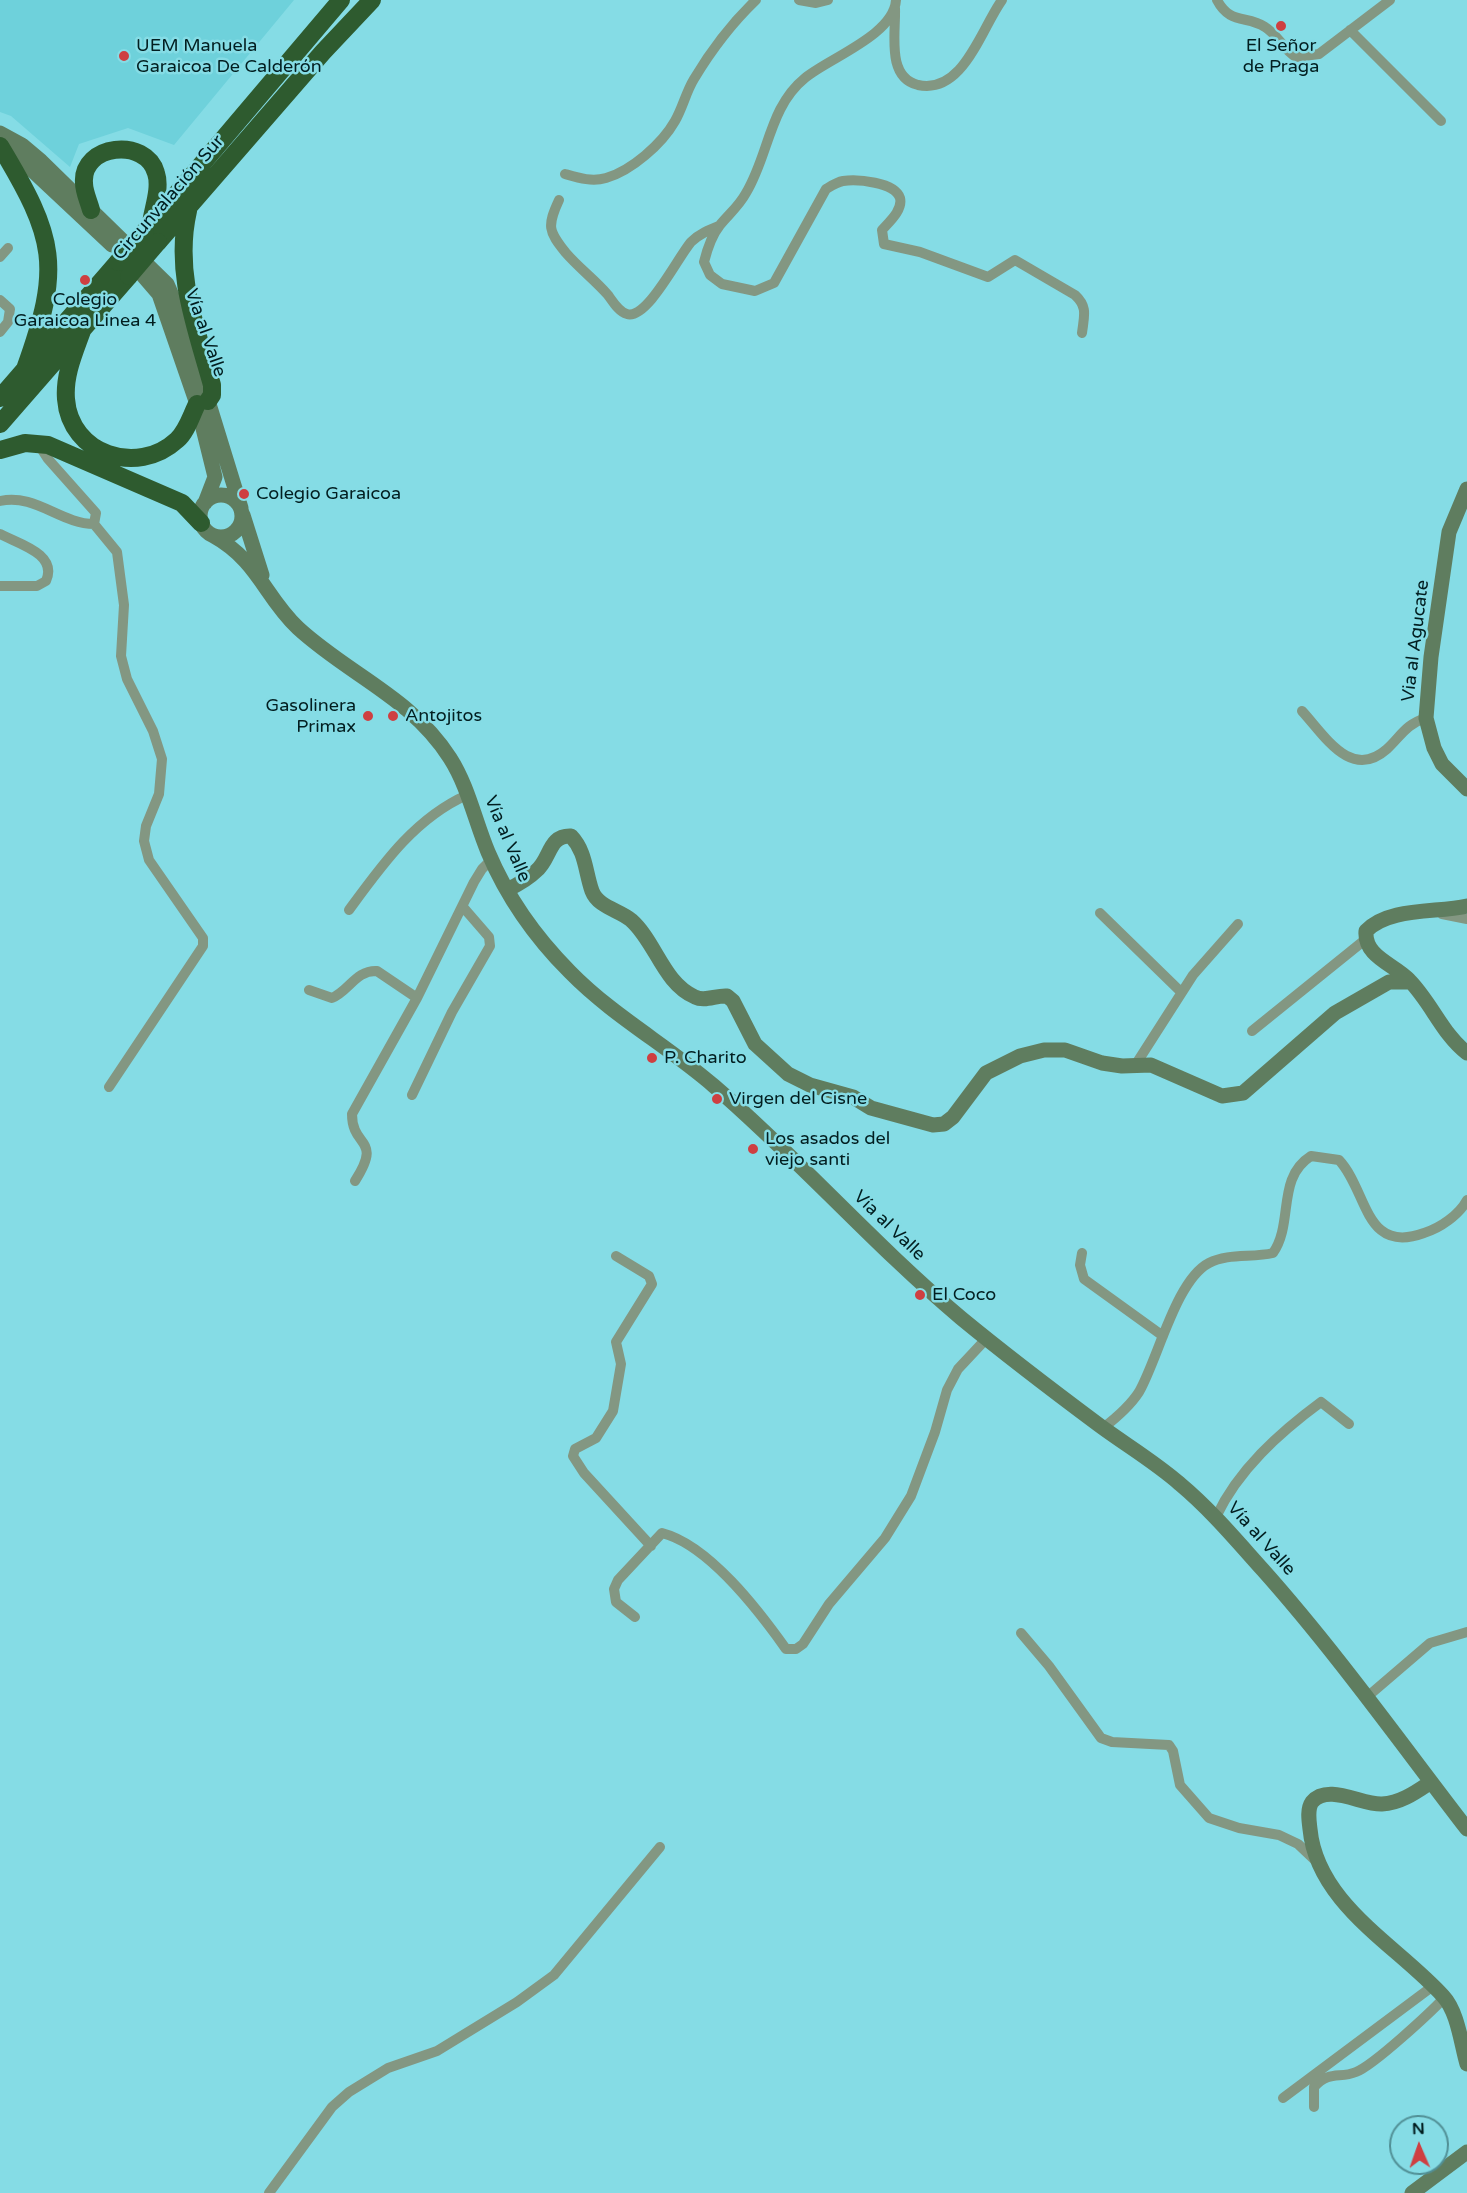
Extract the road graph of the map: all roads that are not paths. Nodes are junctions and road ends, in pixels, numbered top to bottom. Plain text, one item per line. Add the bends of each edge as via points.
1 (341, 0) edge
2 (372, 0) edge
3 (756, 0) edge
4 (799, 0) edge
5 (828, 0) edge
6 (1002, 0) edge
7 (1217, 0) edge
8 (1390, 0) edge
9 (896, 4) edge
10 (1350, 30) junction
11 (1441, 121) dead end
12 (0, 133) edge
13 (0, 145) edge
14 (566, 174) dead end
15 (558, 200) dead end
16 (189, 207) junction
17 (91, 210) junction
18 (719, 226) junction
19 (151, 233) junction
20 (123, 269) junction
21 (0, 300) edge
22 (83, 328) junction
23 (0, 332) edge
24 (1082, 333) dead end
25 (25, 369) junction
26 (0, 398) edge
27 (202, 403) junction
28 (0, 424) edge
29 (37, 442) junction
30 (0, 450) edge
31 (1467, 489) edge
32 (0, 501) edge
33 (205, 503) junction
34 (242, 512) junction
35 (94, 524) junction
36 (207, 529) junction
37 (0, 534) edge
38 (265, 583) junction
39 (0, 586) edge
40 (1302, 711) dead end
41 (1426, 718) junction
42 (1467, 789) edge
43 (468, 795) junction
44 (492, 860) junction
45 (507, 890) junction
46 (463, 906) junction
47 (1467, 906) edge
48 (349, 910) dead end
49 (1100, 913) dead end
50 (1421, 913) junction
51 (1467, 919) edge
52 (1238, 924) dead end
53 (1365, 939) junction
54 (1411, 982) junction
55 (309, 990) dead end
56 (1181, 992) junction
57 (417, 998) junction
58 (1252, 1031) dead end
59 (1467, 1053) edge
60 (1136, 1064) junction
61 (110, 1087) dead end
62 (412, 1095) dead end
63 (355, 1181) dead end
64 (1467, 1200) edge
65 (1082, 1253) dead end
66 (616, 1256) dead end
67 (1162, 1336) junction
68 (987, 1338) junction
69 (1349, 1424) dead end
70 (1103, 1428) junction
71 (1216, 1517) junction
72 (651, 1546) junction
73 (636, 1617) dead end
74 (1467, 1632) edge
75 (1020, 1633) dead end
76 (1367, 1697) junction
77 (1431, 1782) junction
78 (1467, 1829) edge
79 (660, 1847) dead end
80 (1322, 1867) junction
81 (1439, 1992) junction
82 (1467, 2064) edge
83 (1283, 2098) dead end
84 (1314, 2107) dead end
85 (1467, 2152) edge
86 (269, 2193) edge
87 (1412, 2193) edge

1 - 19 highway, Circunvalación Sur
2 - 16 highway, Circunvalación Sur
3 - 14 street via 716,45 692,81 675,121 657,144 604,179 585,180
4 - 5 street
6 - 9 street via 968,58 938,86 915,84 896,67
7 - 10 street via 1227,14 1271,31 1296,57 1320,54
8 - 10 street
9 - 18 street via 863,43 791,90 778,111 760,167 746,195
10 - 11 street
12 - 17 main road, Vía al Valle via 22,145
13 - 25 highway via 40,218 50,270 44,315
13 - 27 main road, Vía al Valle via 16,155 146,276 159,294
15 - 18 street via 551,217 553,237 628,315 642,311 693,240
16 - 19 highway, Circunvalación Sur
16 - 27 highway via 182,266 212,385 212,395
17 - 19 highway via 83,183 87,168 103,153 132,150 146,158 156,171 158,184
17 - 27 main road, Vía al Valle via 167,284 185,326
18 - 24 street via 704,262 710,275 722,284 755,291 774,283 826,189 841,181 866,180 894,189 900,197 894,217 882,230 884,244 920,252 988,277 1015,260 1083,302
19 - 20 highway, Circunvalación Sur, bridge
20 - 22 highway, Circunvalación Sur
20 - 25 highway, Circunvalación Sur
21 - 23 street via 10,309 8,322
22 - 27 highway via 67,374 66,401 77,434 92,448 125,458 160,451 178,439
22 - 28 highway, Circunvalación Sur
25 - 26 highway, Circunvalación Sur
27 - 33 main road, Vía al Valle via 215,477
27 - 34 main road, Vía al Valle
29 - 30 highway
29 - 35 street via 96,513
29 - 36 highway via 177,500
31 - 41 main road, Via al Agucate via 1449,532
32 - 35 street via 32,502 83,524
33 - 34 main road via 215,496 228,496
33 - 36 main road via 201,513
34 - 36 main road via 241,525 233,534 223,537
34 - 38 main road, Vía al Valle
35 - 61 street via 117,552 124,605 121,656 127,680 153,730 162,759 159,794 144,841 149,860 203,938 203,946
36 - 38 main road via 242,556
37 - 39 street via 38,553 50,572 46,581 37,586
38 - 43 main road, Vía al Valle via 281,609 310,639 409,710 451,760
40 - 41 street via 1336,749 1349,760 1357,761 1376,757 1406,726
41 - 42 main road, Via al Agucate via 1442,764
43 - 44 main road, Vía al Valle
43 - 48 street via 422,823 386,861
44 - 45 main road, Vía al Valle
44 - 46 street via 482,869
45 - 60 main road via 536,871 555,840 571,836 580,845 592,892 601,904 632,921 682,988 704,999 727,996 755,1044 788,1074 887,1113 933,1125 944,1124 986,1072 1044,1050 1065,1050 1112,1065
45 - 68 main road, Vía al Valle via 531,927 573,975 717,1088 896,1260
46 - 57 street
46 - 62 street via 484,930 490,946 452,1012
47 - 50 main road
49 - 56 street
50 - 51 street
50 - 53 main road via 1381,921 1366,931
52 - 56 street
53 - 54 main road via 1373,953
53 - 58 street
54 - 59 main road
54 - 60 main road via 1389,982 1335,1013 1243,1093 1222,1096 1150,1065
55 - 57 street via 332,998 361,974 377,971
56 - 60 street
57 - 63 street via 352,1114 352,1126 366,1144 368,1155
64 - 67 street via 1448,1220 1429,1231 1396,1238 1380,1230 1367,1216 1356,1183 1339,1160 1311,1156 1290,1180 1283,1233 1273,1253 1230,1257 1207,1264 1182,1294
65 - 67 street via 1084,1279
66 - 72 street via 649,1276 652,1284 616,1342 621,1364 613,1411 596,1438 575,1449 573,1456
67 - 70 street via 1138,1393
68 - 70 main road, Vía al Valle
68 - 72 street via 958,1369 947,1390 932,1441 906,1504 885,1538 796,1649 786,1649 747,1599 694,1550 662,1533
69 - 71 street via 1321,1402 1281,1433 1242,1474
70 - 71 main road, Vía al Valle via 1159,1466
71 - 76 main road, Vía al Valle via 1297,1608
72 - 73 street via 614,1589 616,1602
74 - 76 street via 1430,1643
75 - 80 street via 1101,1738 1169,1745 1180,1785 1209,1818 1279,1835 1298,1844
76 - 77 main road, Vía al Valle
77 - 78 main road, Vía al Valle
77 - 80 main road via 1405,1799 1382,1804 1338,1795 1321,1796 1311,1803 1311,1833
79 - 86 street via 554,1975 437,2051 388,2068 349,2092 332,2107
80 - 81 main road via 1363,1925
81 - 82 main road via 1454,2016
81 - 83 street
81 - 84 street via 1431,2012 1356,2072 1322,2079 1314,2087
85 - 87 main road

